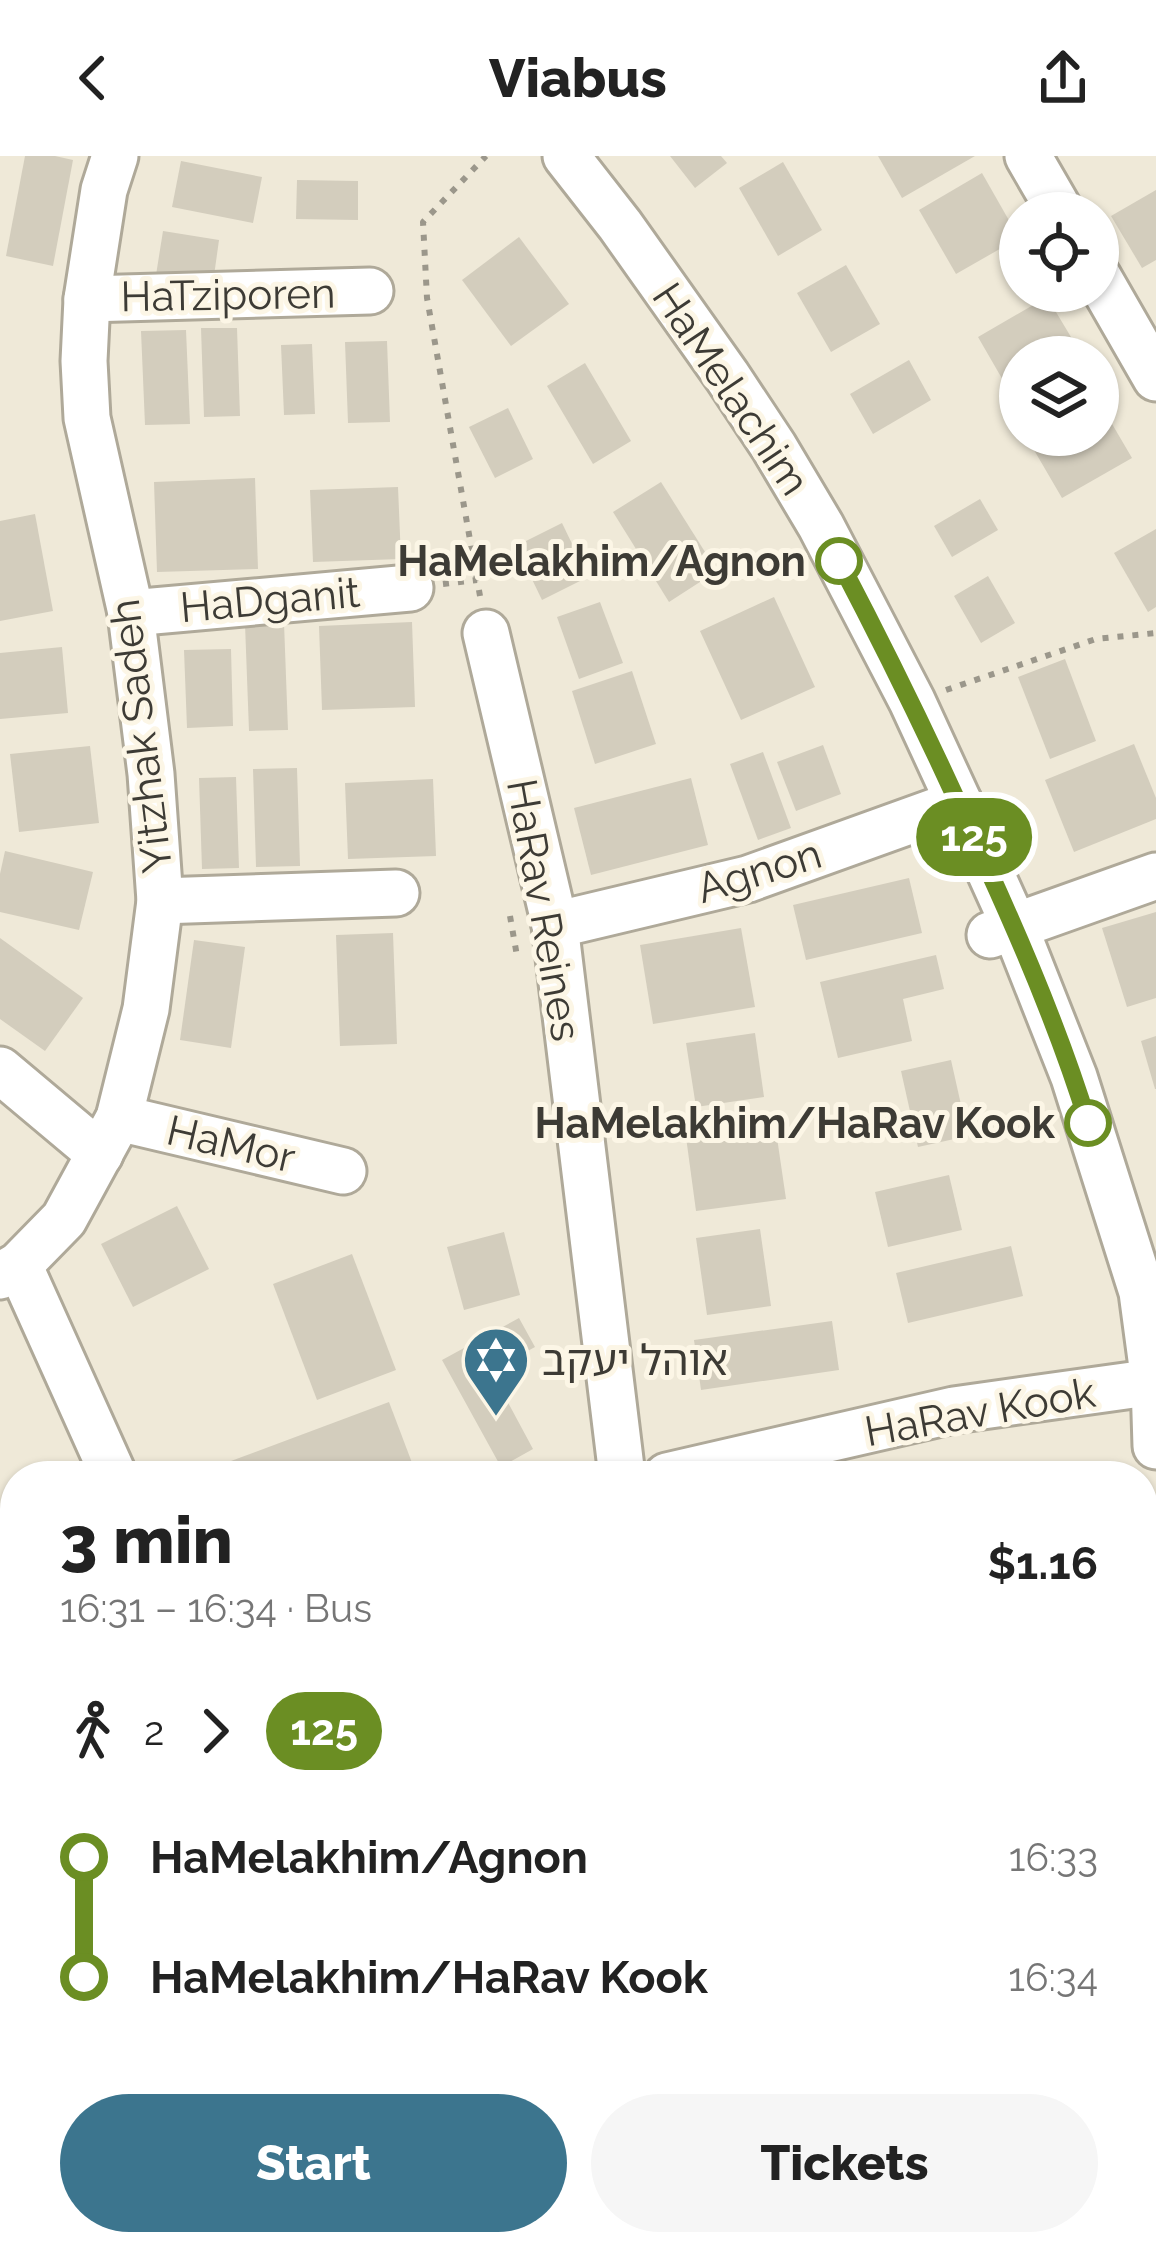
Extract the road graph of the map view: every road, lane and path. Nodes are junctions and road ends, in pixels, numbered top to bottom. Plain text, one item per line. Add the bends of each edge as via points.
1 (115, 156) edge
2 (486, 156) edge
3 (566, 156) edge
4 (1028, 156) edge
5 (1049, 192) edge
6 (370, 291) dead end
7 (87, 298) junction
8 (1118, 312) edge
9 (1156, 378) edge
10 (410, 588) dead end
11 (130, 613) junction
12 (486, 633) joint
13 (1156, 633) edge
14 (912, 701) junction
15 (959, 803) junction
16 (1156, 876) edge
17 (396, 893) dead end
18 (160, 901) junction
19 (554, 925) junction
20 (1002, 930) junction
21 (0, 1070) edge
22 (110, 1136) junction
23 (343, 1171) dead end
24 (9, 1270) edge
25 (1154, 1382) edge
26 (1156, 1446) edge
27 (106, 1461) edge
28 (620, 1461) edge
29 (732, 1461) edge

1 - 7 street, Yitzhak Sadeh
2 - 12 path via 423,222 427,298
3 - 14 street, HaMelachim via 774,447
4 - 5 street
6 - 7 street, HaTziporen
7 - 11 street, Yitzhak Sadeh via 87,418
8 - 9 street
10 - 11 street, HaDganit
11 - 18 street, Yitzhak Sadeh
12 - 19 street, HaRav Reines
13 - 14 path via 1096,639
14 - 15 street, HaMelachim
15 - 19 street, Agnon via 748,879
15 - 20 street, HaMelachim
16 - 20 street
17 - 18 street
18 - 22 street, Yitzhak Sadeh via 146,1009
19 - 28 street, HaRav Reines
20 - 25 street, HaMelachim via 1074,1078 1142,1292
21 - 22 street
22 - 23 street, HaMor
22 - 24 street, Yitzhak Sadeh via 64,1219
24 - 27 street
25 - 26 street, HaMelachim
25 - 29 street, HaRav Kook via 954,1410

